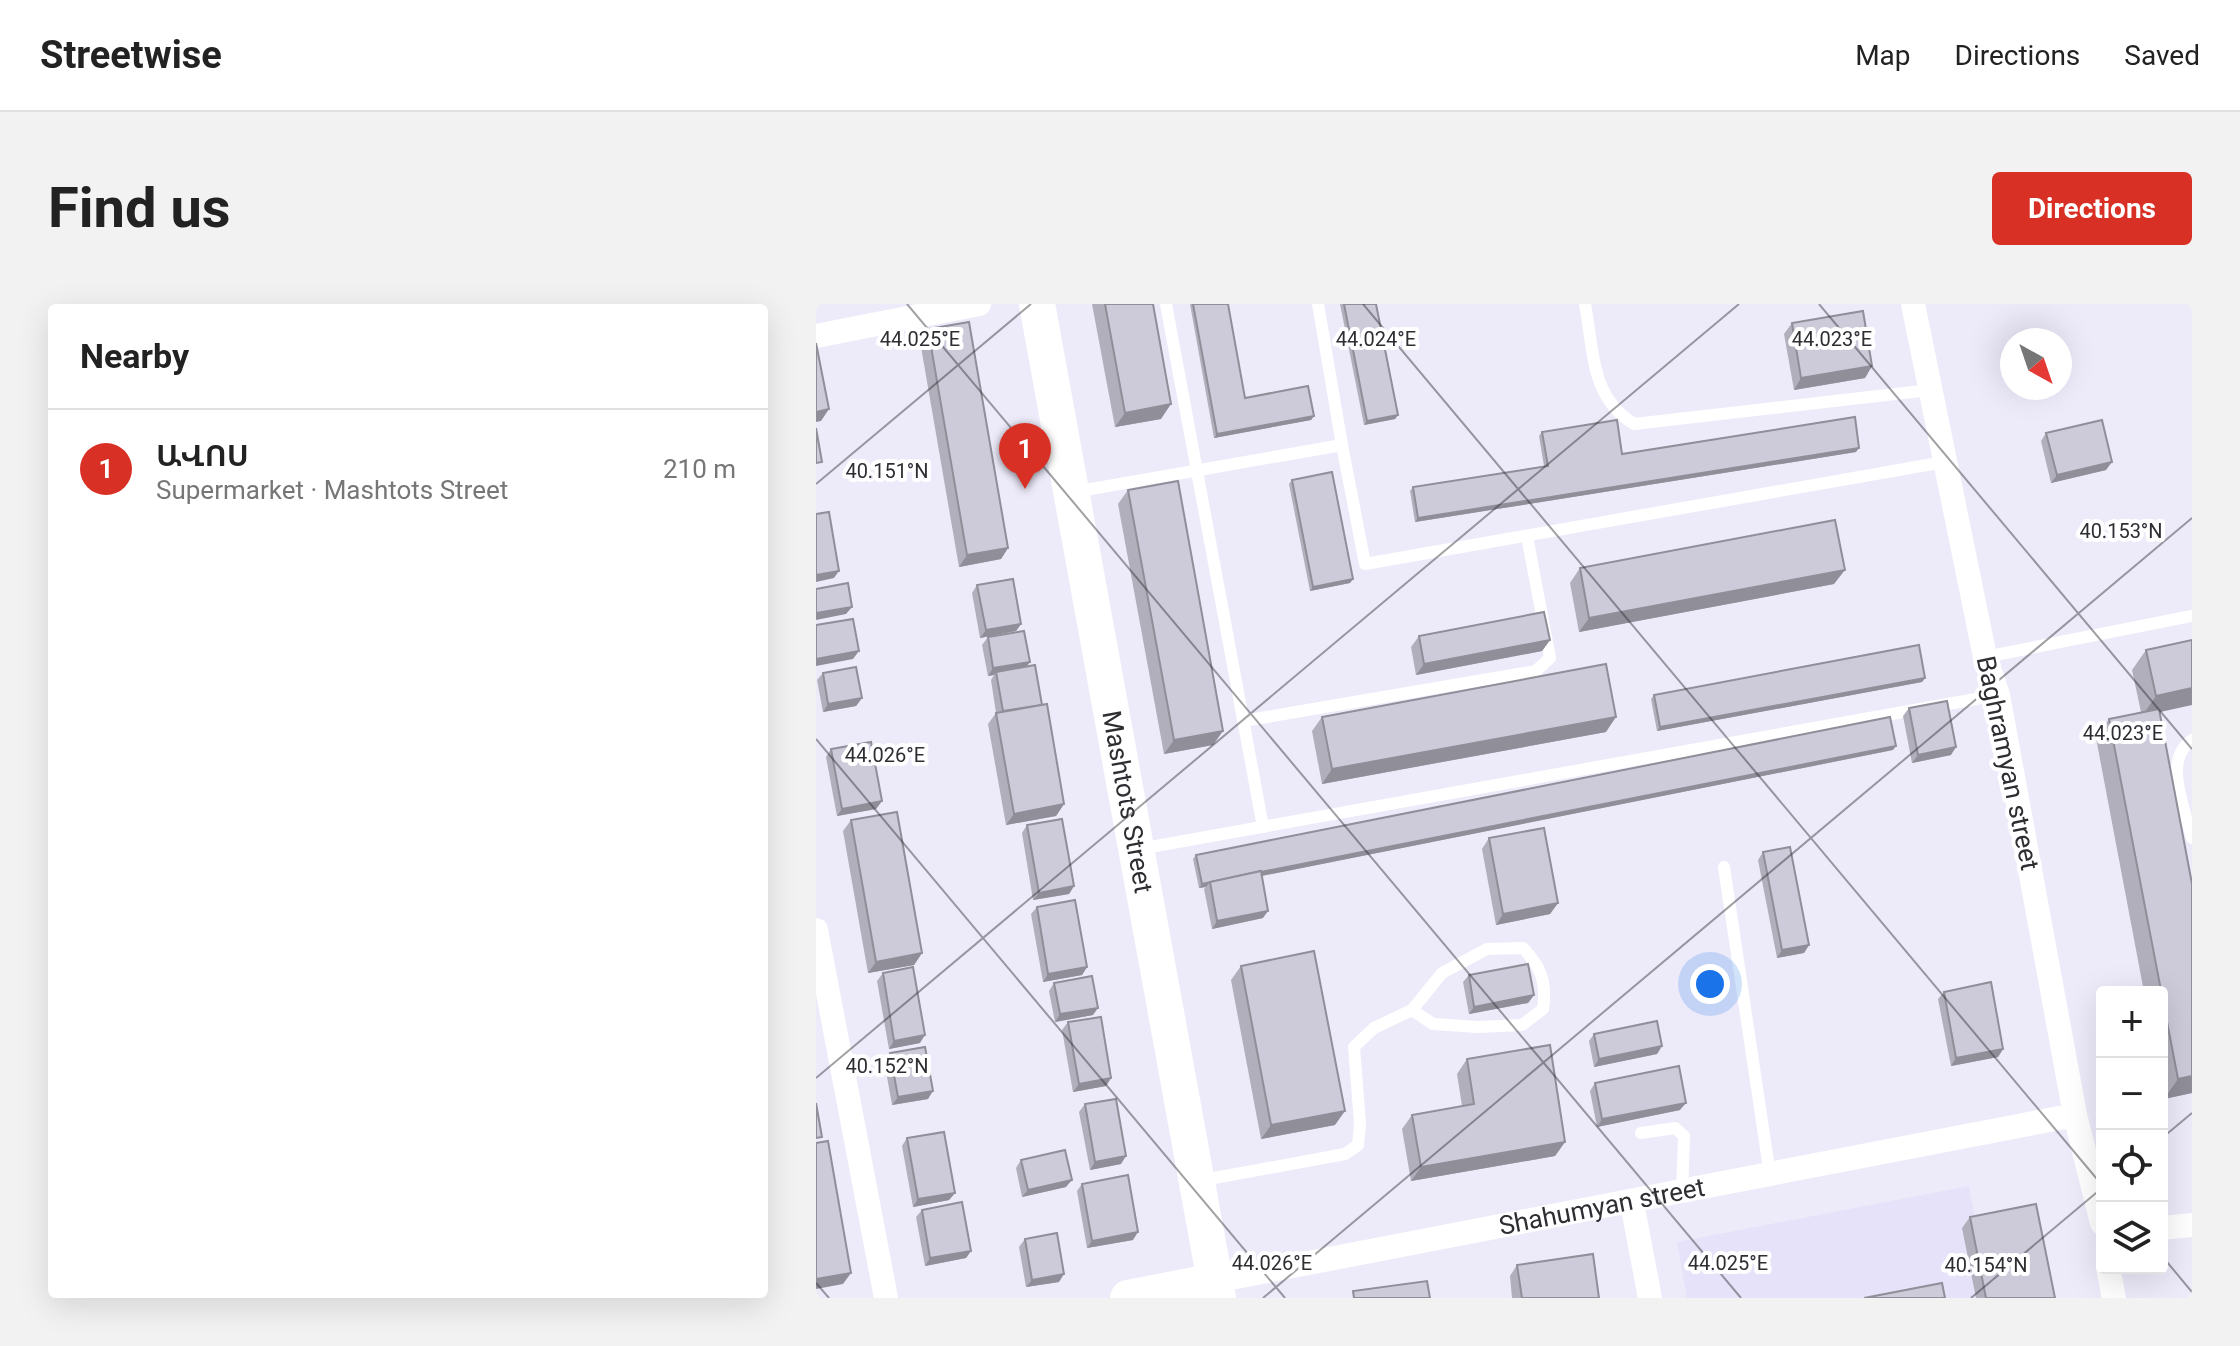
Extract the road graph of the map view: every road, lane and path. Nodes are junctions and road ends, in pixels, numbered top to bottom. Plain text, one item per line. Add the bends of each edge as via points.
1 (979, 304) edge
2 (1037, 304) edge
3 (1166, 304) edge
4 (1318, 304) edge
5 (1585, 304) edge
6 (1913, 304) edge
7 (816, 336) edge
8 (1930, 390) junction
9 (1342, 445) junction
10 (1944, 462) junction
11 (1195, 470) junction
12 (1071, 493) junction
13 (1527, 536) junction
14 (2192, 616) edge
15 (1985, 657) junction
16 (1998, 695) junction
17 (1243, 721) junction
18 (2192, 740) edge
19 (1263, 827) junction
20 (2192, 838) edge
21 (1134, 850) junction
22 (1724, 867) dead end
23 (816, 930) edge
24 (1412, 1010) junction
25 (2075, 1115) junction
26 (1641, 1133) dead end
27 (1770, 1175) junction
28 (1196, 1182) junction
29 (1682, 1193) junction
30 (2097, 1202) edge
31 (1632, 1203) junction
32 (2192, 1225) edge
33 (2168, 1227) edge
34 (2109, 1274) edge
35 (1217, 1290) edge
36 (886, 1298) edge
37 (1128, 1298) edge
38 (1650, 1298) edge
39 (2114, 1298) edge

1 - 7 street
2 - 12 main road, Mashtots Street
3 - 11 lane
4 - 9 lane
5 - 8 lane via 1602,396 1615,413 1634,424
6 - 8 street, Baghramyan street
8 - 10 street, Baghramyan street
9 - 11 lane
9 - 13 lane via 1365,564
10 - 13 lane
10 - 15 street, Baghramyan street
11 - 12 lane
11 - 17 lane
12 - 21 main road, Mashtots Street
13 - 17 lane via 1550,658 1536,671
14 - 15 lane
15 - 16 street, Baghramyan street
16 - 19 lane
16 - 25 street, Baghramyan street
17 - 19 lane
18 - 20 lane via 2182,746 2175,769
19 - 21 lane
21 - 28 main road, Mashtots Street
22 - 27 lane
23 - 36 street
24 - 24 lane via 1433,1024 1522,1025 1543,1009 1540,966 1523,948 1487,949 1442,973
24 - 28 lane via 1374,1028 1354,1047 1358,1145 1345,1154
25 - 27 street, Shahumyan street
25 - 30 street, Baghramyan street
26 - 29 lane via 1675,1128 1684,1136
27 - 29 street, Shahumyan street
28 - 35 main road, Mashtots Street
29 - 31 street, Shahumyan street
31 - 35 street, Shahumyan street
31 - 38 street
32 - 33 street
34 - 39 street
35 - 37 main road, Shahumyan street

